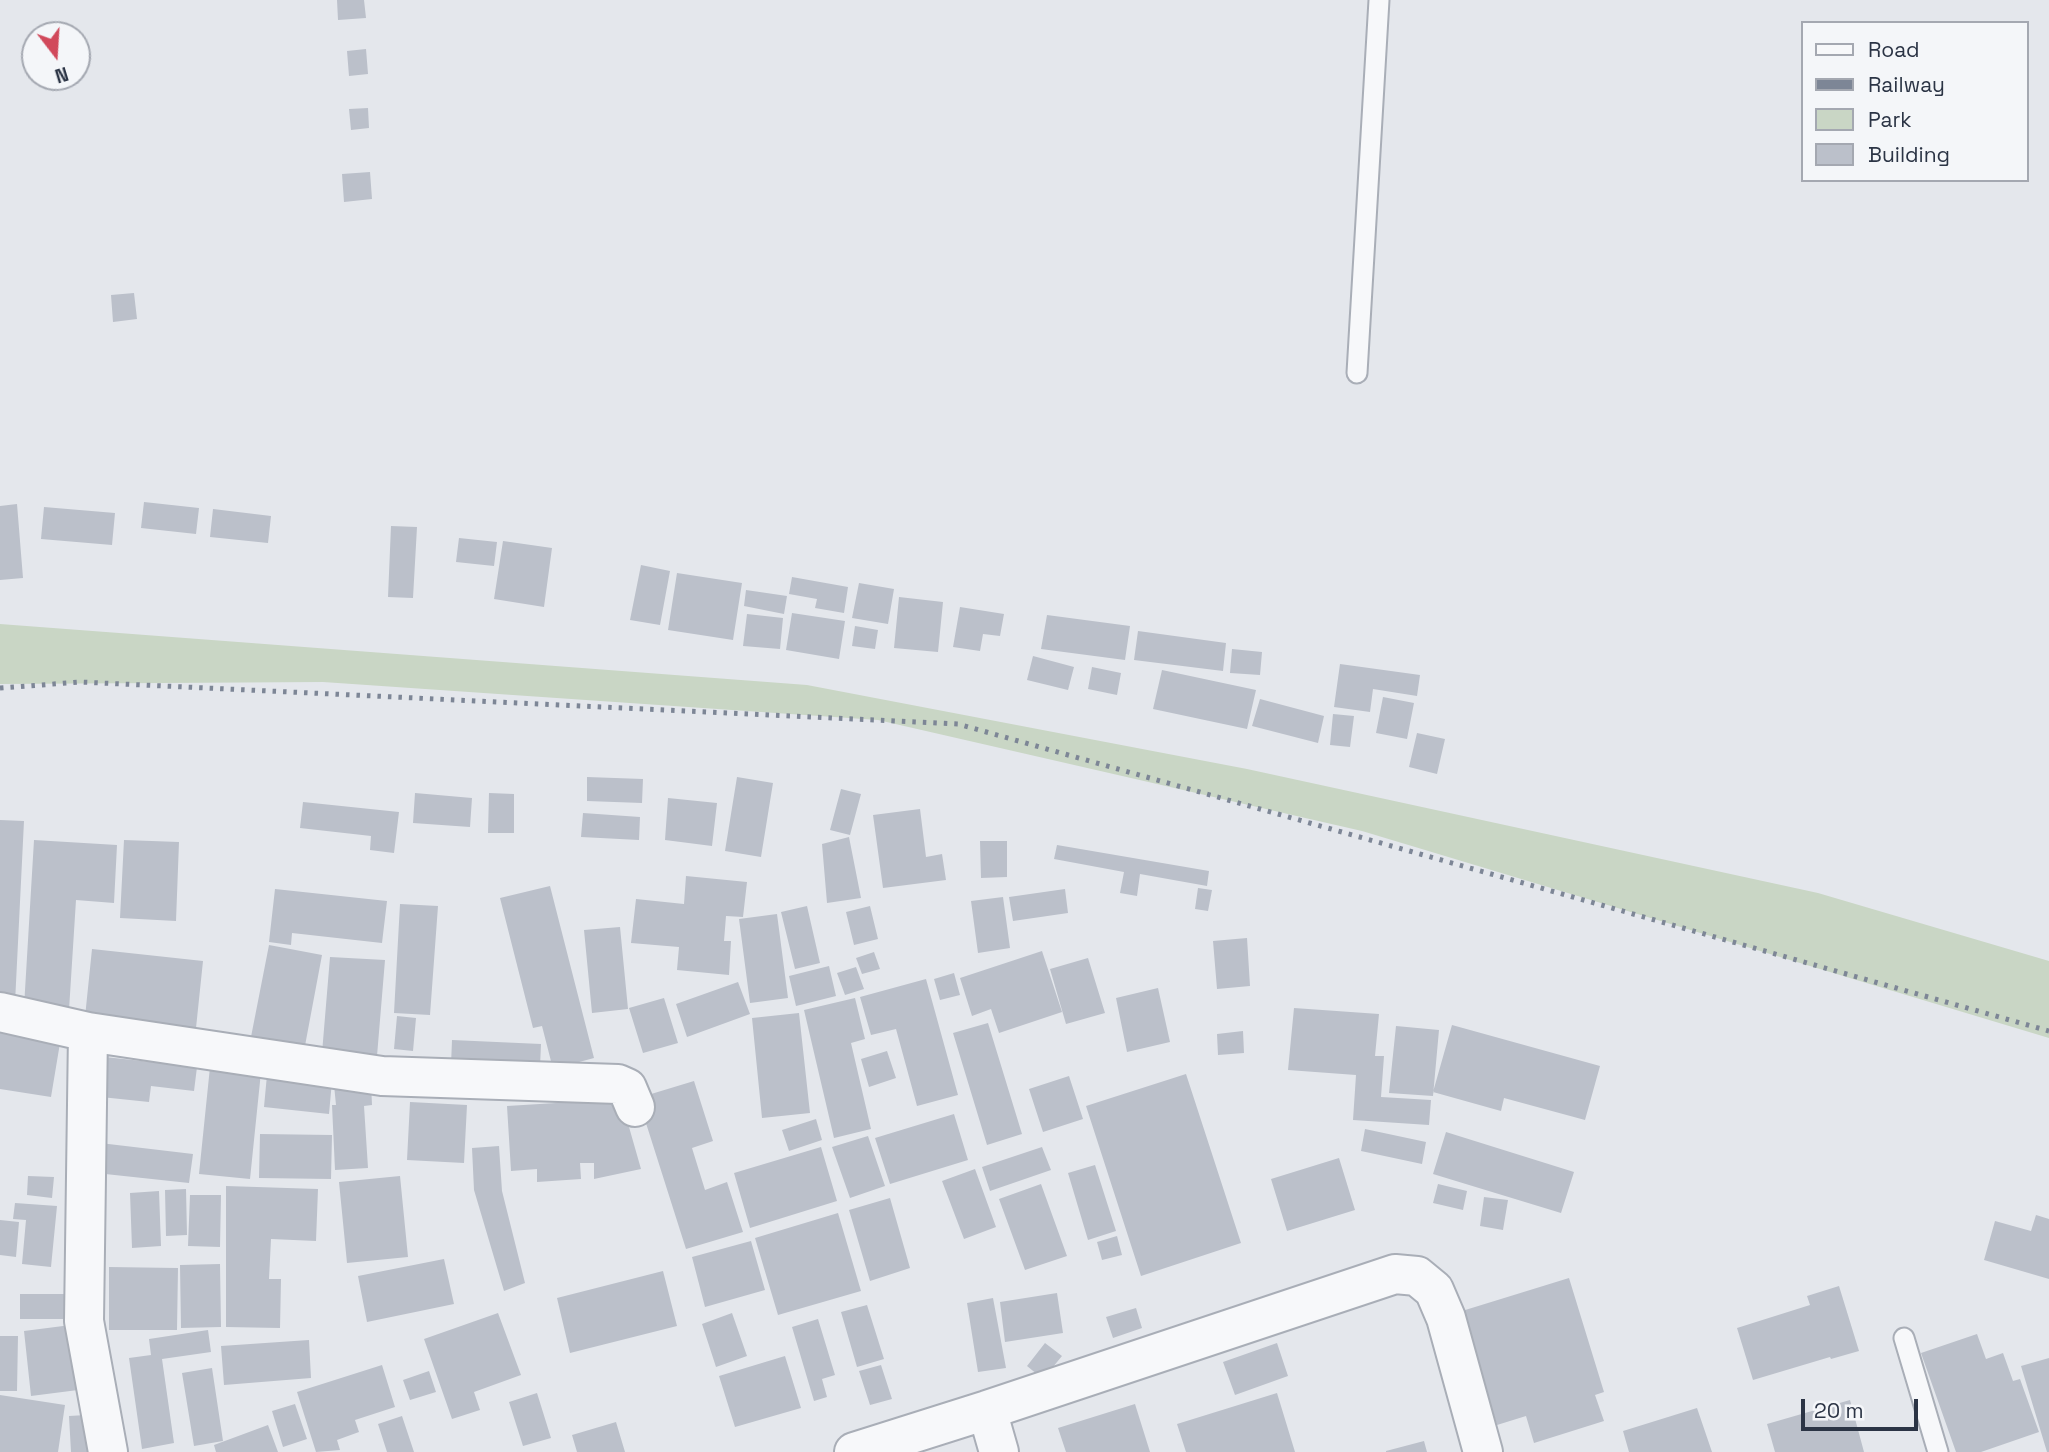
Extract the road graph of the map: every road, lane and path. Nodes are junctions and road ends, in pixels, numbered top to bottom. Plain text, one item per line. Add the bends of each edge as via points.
1 (1379, 0) edge
2 (1357, 373) dead end
3 (0, 1012) edge
4 (88, 1032) junction
5 (635, 1107) dead end
6 (1903, 1339) dead end
7 (987, 1410) junction
8 (108, 1452) edge
9 (854, 1452) edge
10 (999, 1452) edge
11 (1483, 1452) edge
12 (1938, 1452) edge

1 - 2 lane
3 - 4 street
4 - 5 street via 382,1076 618,1084 627,1088
4 - 8 street via 83,1321
6 - 12 lane
7 - 9 street
7 - 10 street
7 - 11 street via 1395,1274 1417,1276 1434,1290

